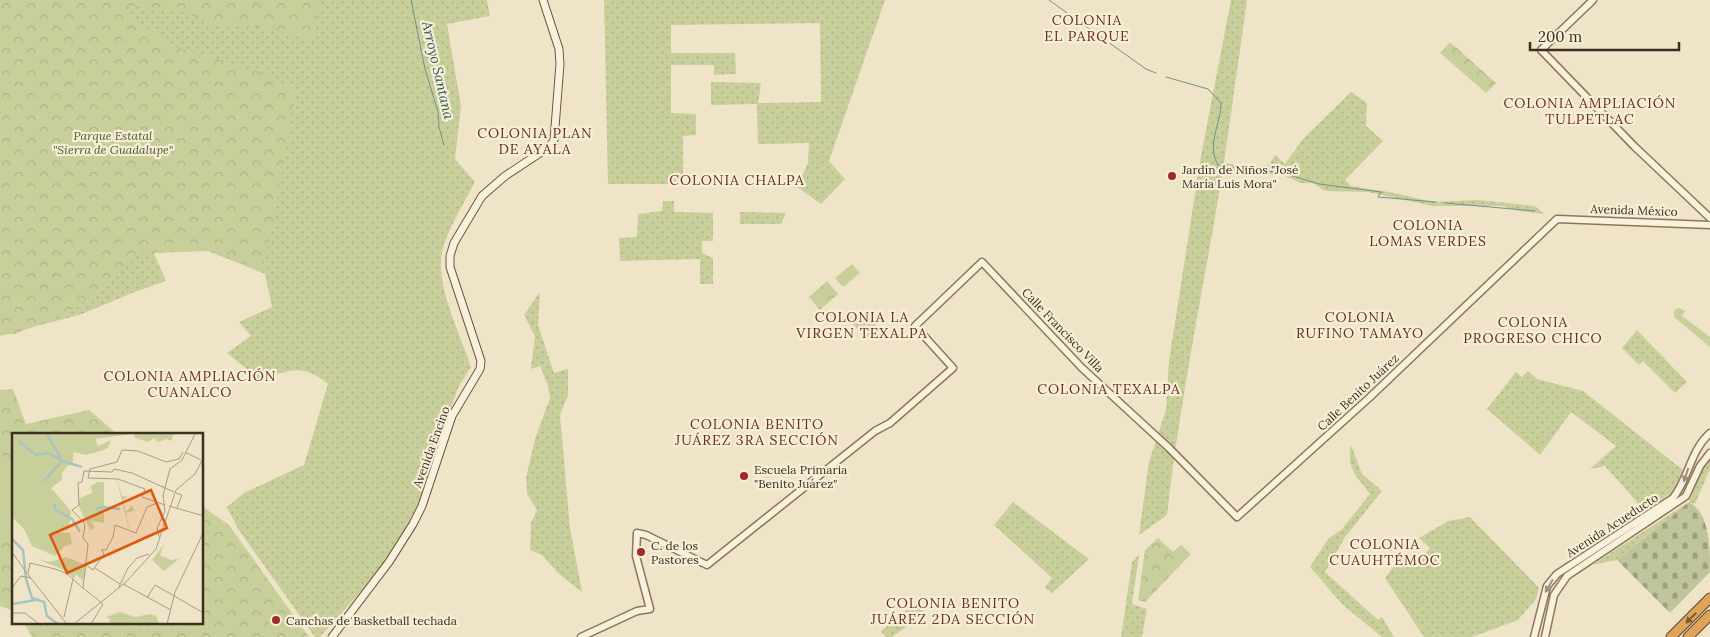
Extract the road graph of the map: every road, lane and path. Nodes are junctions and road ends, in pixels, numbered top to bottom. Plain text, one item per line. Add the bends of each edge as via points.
1 (543, 0) edge
2 (1593, 0) edge
3 (1710, 218) edge
4 (1557, 219) joint
5 (1710, 225) edge
6 (1710, 433) edge
7 (1710, 453) edge
8 (1237, 517) joint
9 (1710, 598) edge
10 (1710, 615) edge
11 (332, 637) edge
12 (581, 637) edge
13 (1534, 637) edge
14 (1545, 637) edge
15 (1671, 637) edge
16 (1688, 637) edge

1 - 11 main road, Avenida Encino via 560,64 555,136 549,147 505,176 482,196 456,236 451,250 449,262 479,356 480,370 452,416 413,524
2 - 3 street via 1541,50 1634,146
4 - 5 street, Avenida México
4 - 8 street, Calle Benito Juárez via 1369,398
6 -> 13 street, Avenida Acueducto via 1694,454 1682,487 1673,498 1557,574 1547,586
7 - 14 street, Avenida Acueducto via 1686,496 1567,576 1554,595
8 - 12 street, Calle Francisco Villa via 1169,448 1082,368 982,262 915,326 953,368 897,417 707,565 637,533 636,556 650,609 621,618
9 -> 15 highway
10 - 16 highway

